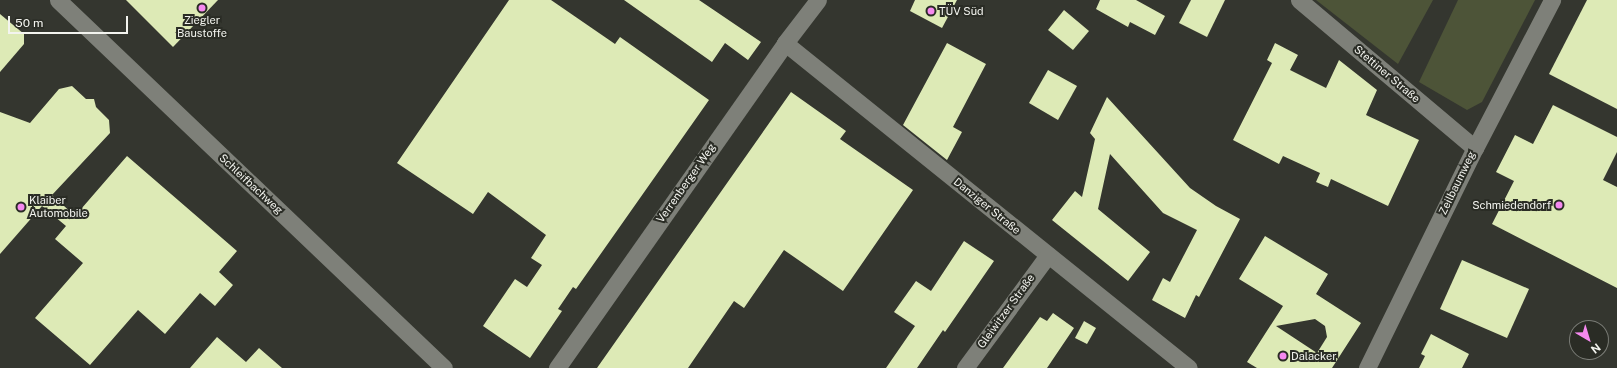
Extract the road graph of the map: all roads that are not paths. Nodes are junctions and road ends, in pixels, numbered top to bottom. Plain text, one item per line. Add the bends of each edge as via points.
1 (58, 0) edge
2 (818, 0) edge
3 (1299, 0) edge
4 (1552, 0) edge
5 (785, 43) junction
6 (1474, 148) junction
7 (1048, 255) junction
8 (444, 368) edge
9 (556, 368) edge
10 (965, 368) edge
11 (1190, 368) edge
12 (1367, 368) edge

1 - 8 street, Schleifbachweg
2 - 5 street, Verrenberger Weg
3 - 6 street, Stettiner Straße
4 - 6 street, Zeilbaumweg
5 - 7 street, Danziger Straße
5 - 9 street, Verrenberger Weg
6 - 12 street, Zeilbaumweg
7 - 10 street, Gleiwitzer Straße
7 - 11 street, Danziger Straße

